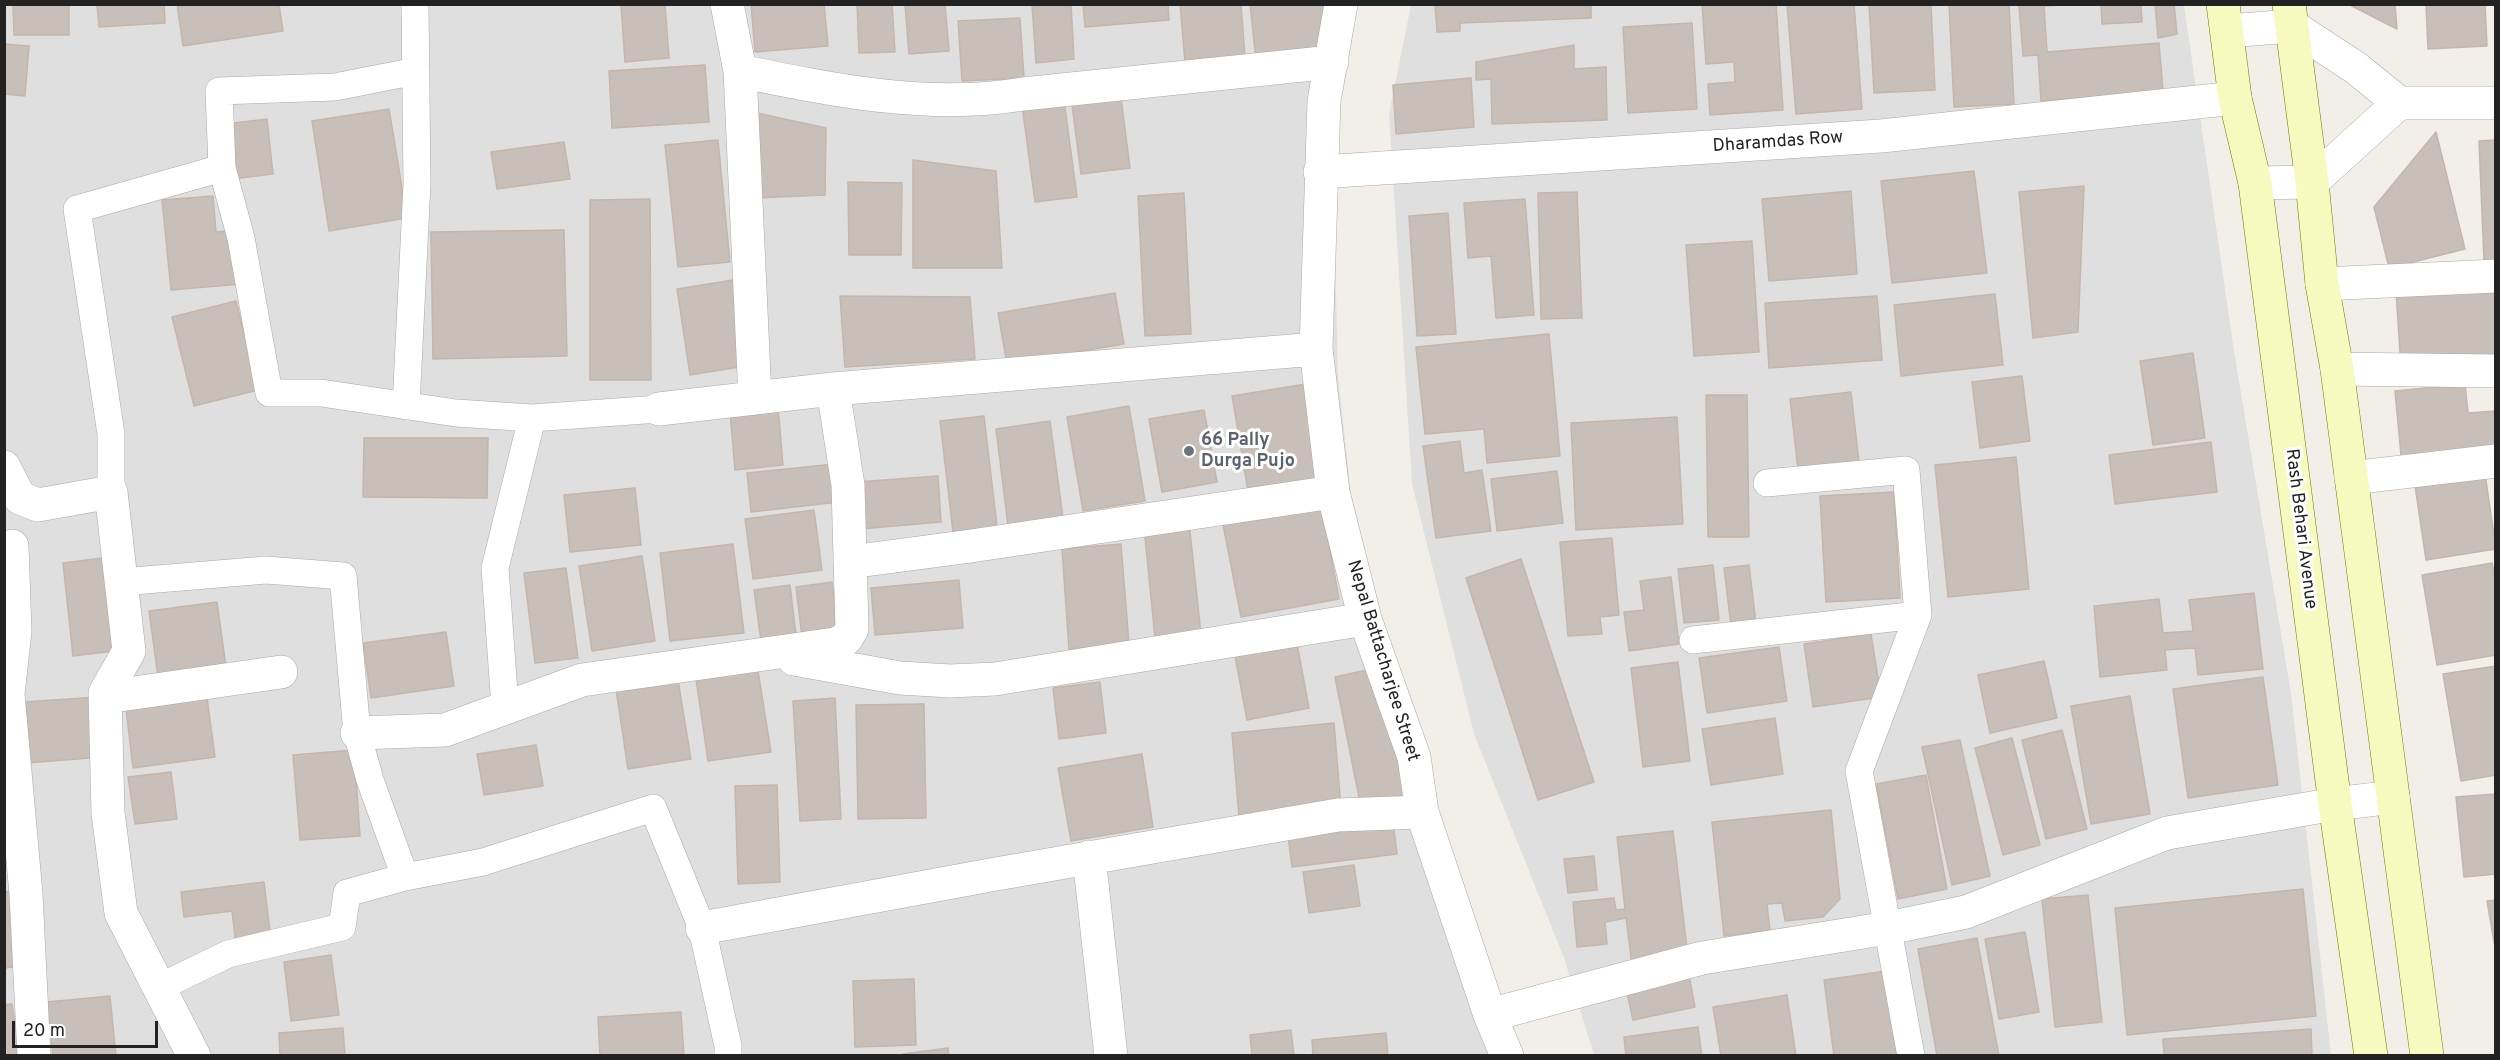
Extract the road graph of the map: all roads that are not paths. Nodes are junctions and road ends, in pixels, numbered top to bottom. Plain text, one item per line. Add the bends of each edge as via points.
1 (416, 4) edge
2 (727, 4) edge
3 (1341, 4) edge
4 (2290, 15) edge
5 (2225, 18) edge
6 (1332, 62) junction
7 (740, 70) junction
8 (416, 71) junction
9 (2235, 98) junction
10 (2399, 103) junction
11 (2496, 103) edge
12 (222, 168) junction
13 (1320, 172) junction
14 (2312, 182) junction
15 (2255, 183) junction
16 (2496, 276) edge
17 (2322, 284) junction
18 (1316, 349) junction
19 (2337, 369) junction
20 (2496, 370) edge
21 (833, 389) junction
22 (755, 398) junction
23 (406, 406) junction
24 (659, 409) joint
25 (532, 418) junction
26 (2496, 461) edge
27 (4, 467) edge
28 (2351, 478) junction
29 (1767, 483) dead end
30 (111, 492) junction
31 (1333, 492) junction
32 (20, 498) junction
33 (8, 547) edge
34 (850, 562) junction
35 (121, 582) junction
36 (1918, 615) junction
37 (1365, 619) junction
38 (1693, 640) dead end
39 (763, 654) junction
40 (280, 672) dead end
41 (106, 697) junction
42 (504, 708) junction
43 (357, 733) junction
44 (2393, 797) junction
45 (2336, 804) junction
46 (1422, 812) junction
47 (1089, 857) junction
48 (405, 877) junction
49 (702, 928) junction
50 (1888, 928) junction
51 (158, 988) junction
52 (1490, 1015) junction
53 (34, 1056) edge
54 (194, 1056) edge
55 (728, 1056) edge
56 (1111, 1056) edge
57 (1507, 1056) edge
58 (1911, 1056) edge
59 (2371, 1056) edge
60 (2427, 1056) edge

1 - 8 lane
2 - 7 street
3 - 6 street, Nepal Battacharjee Street
4 - 5 street
4 - 10 street
4 - 14 main road
5 - 9 main road, Rash Behari Avenue
6 - 7 street via 986,100 926,101 814,86
6 - 13 street, Nepal Battacharjee Street via 1324,101
7 - 22 street
8 - 12 lane via 335,87 219,91
8 - 23 lane via 417,184
9 - 13 street, Dharamdas Row via 1881,136
9 - 15 main road, Rash Behari Avenue
10 - 11 street
10 - 14 street
12 - 23 lane via 241,238 269,393 321,393
12 - 30 lane via 77,209 111,434
13 - 18 street, Nepal Battacharjee Street
14 - 15 street
14 - 17 main road
15 - 45 main road, Rash Behari Avenue
16 - 17 street
17 - 19 main road
18 - 21 street
18 - 31 street, Nepal Battacharjee Street
19 - 20 street
19 - 28 main road
21 - 22 street
21 - 34 street via 848,485
22 - 24 street
23 - 25 lane
24 - 25 lane
25 - 42 lane via 495,568
26 - 28 street
27 - 32 street
28 - 44 main road
29 - 36 lane via 1906,470
30 - 32 street via 38,505
30 - 35 street
31 - 34 street
31 - 37 street, Nepal Battacharjee Street
32 - 33 street
33 - 53 street via 15,631 8,694 26,894
34 - 39 street via 852,629 846,639 836,644
35 - 41 street via 129,651
35 - 43 lane via 266,570 343,576
36 - 38 lane
36 - 50 lane via 1859,771
37 - 39 street via 994,679 900,678
37 - 46 street, Nepal Battacharjee Street via 1414,757
39 - 42 street via 582,680
40 - 41 street
41 - 51 street via 108,813 121,913
42 - 43 street via 444,730
43 - 48 lane
44 - 45 street
44 - 60 main road
45 - 50 street via 2167,833 1966,912
45 - 59 main road, Rash Behari Avenue
46 - 47 street via 1338,815
46 - 52 street, Nepal Battacharjee Street
47 - 49 street
47 - 56 street
48 - 49 lane via 483,862 653,808
48 - 51 lane via 347,893 342,927 228,954
49 - 55 lane
50 - 52 street via 1702,958
50 - 58 lane
51 - 54 street
52 - 57 street, Nepal Battacharjee Street

